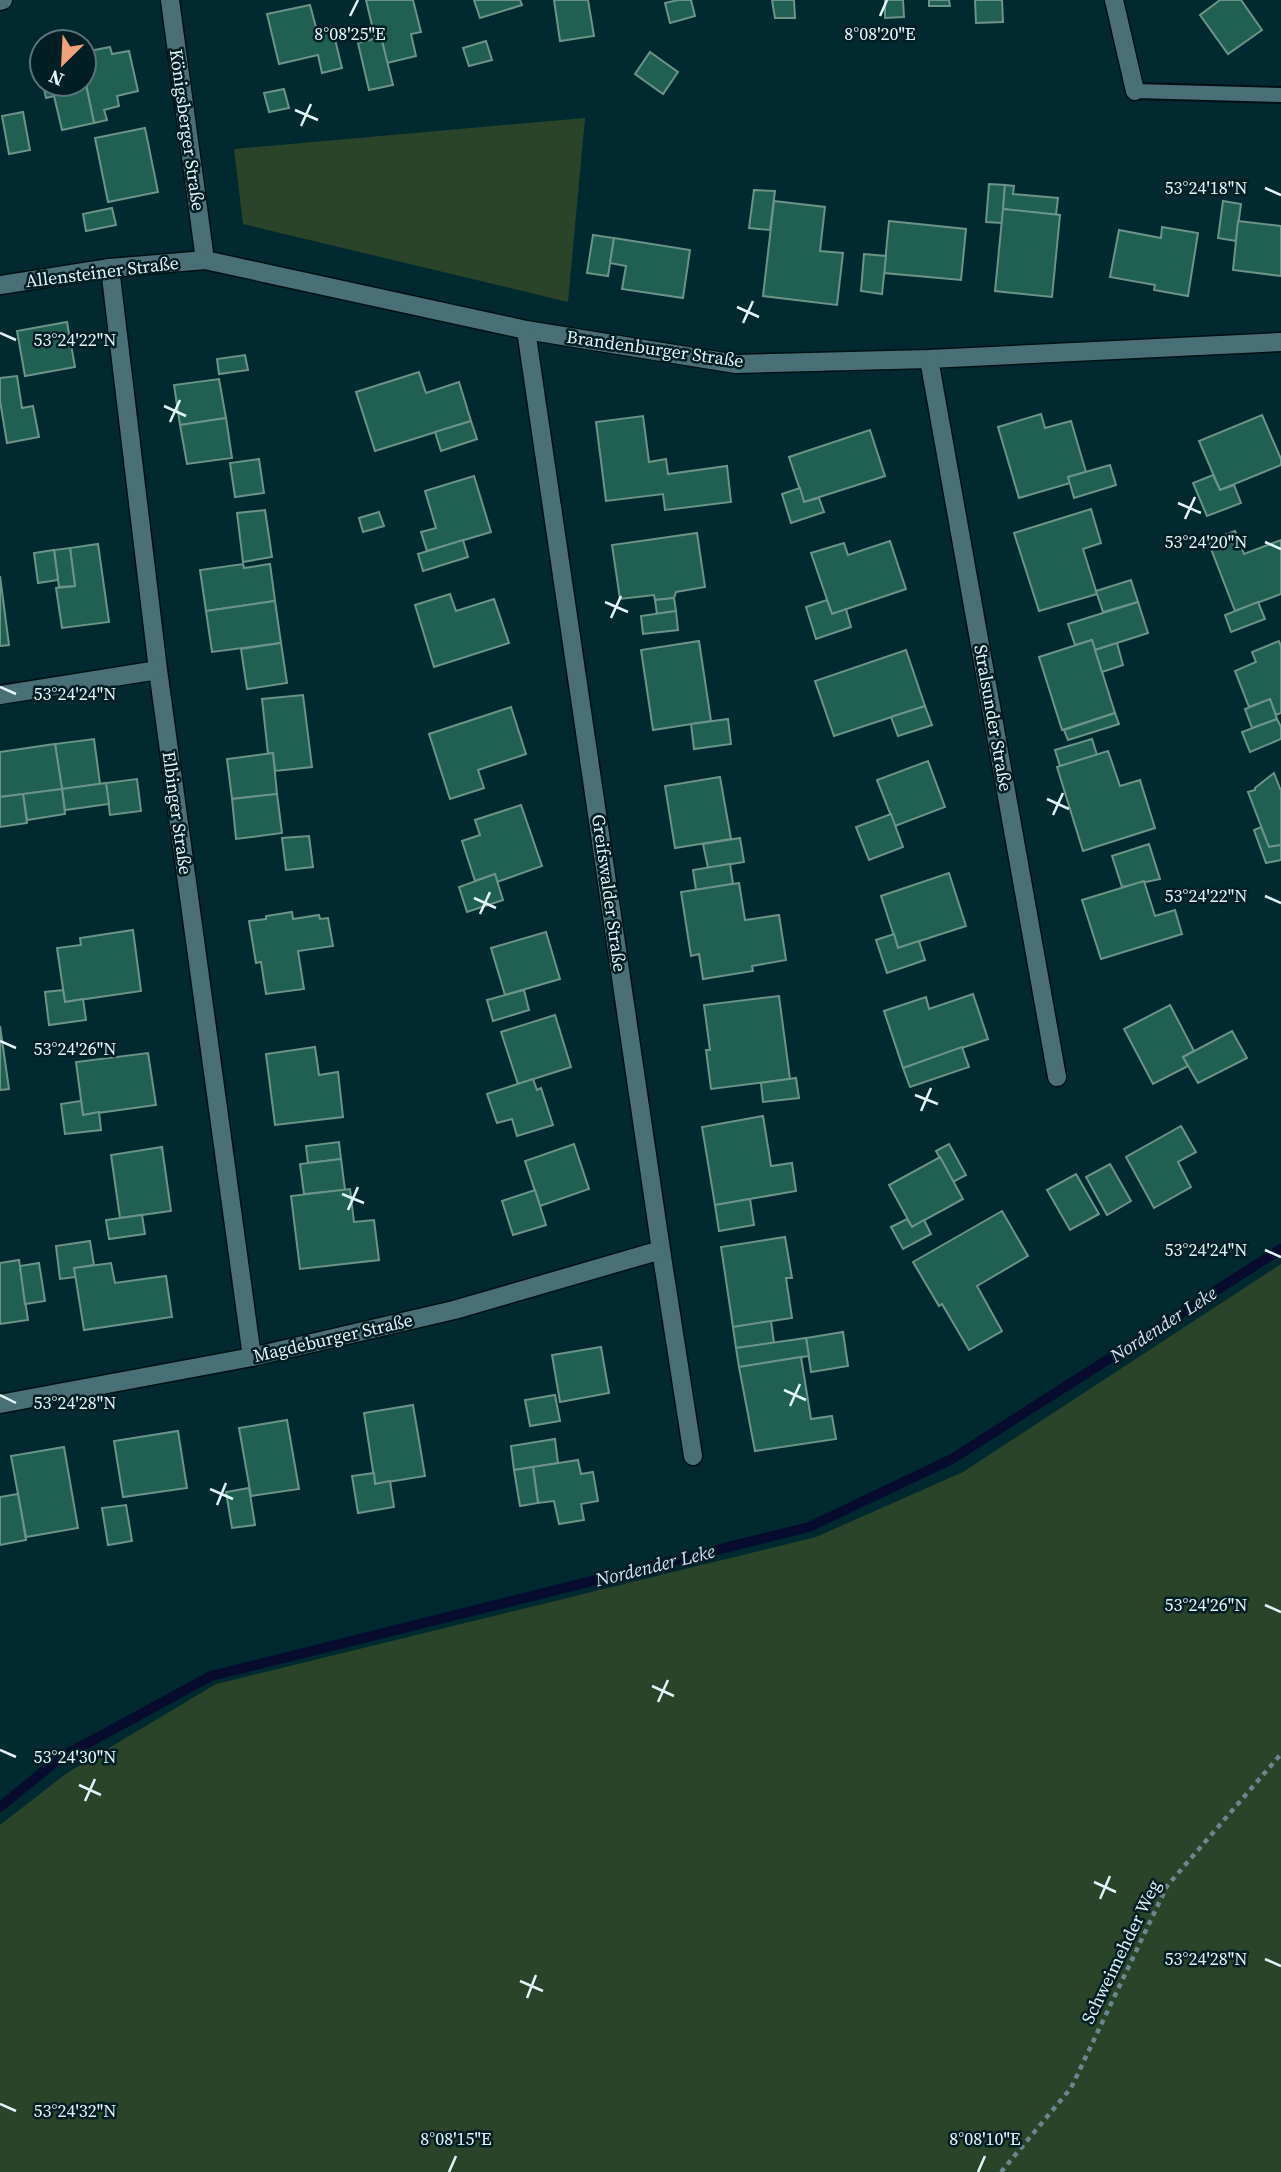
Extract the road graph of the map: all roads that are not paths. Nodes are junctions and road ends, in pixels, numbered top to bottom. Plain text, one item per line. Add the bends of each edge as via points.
1 (170, 0) edge
2 (1114, 0) edge
3 (1135, 91) joint
4 (1281, 96) edge
5 (205, 260) junction
6 (110, 268) junction
7 (0, 285) edge
8 (526, 330) junction
9 (1281, 342) edge
10 (929, 359) junction
11 (158, 670) junction
12 (0, 695) edge
13 (1057, 1077) dead end
14 (661, 1250) junction
15 (253, 1357) junction
16 (0, 1404) edge
17 (694, 1456) dead end

1 - 5 street, Königsberger Straße
2 - 3 street
3 - 4 lane
5 - 6 street, Allensteiner Straße
5 - 8 street, Brandenburger Straße
6 - 7 street, Allensteiner Straße
6 - 11 street, Elbinger Straße
8 - 10 street, Brandenburger Straße via 736,364
8 - 14 street, Greifswalder Straße
9 - 10 street, Brandenburger Straße
10 - 13 street, Stralsunder Straße
11 - 12 street
11 - 15 street, Elbinger Straße
14 - 15 street, Magdeburger Straße via 454,1310
14 - 17 street, Greifswalder Straße
15 - 16 street, Magdeburger Straße

